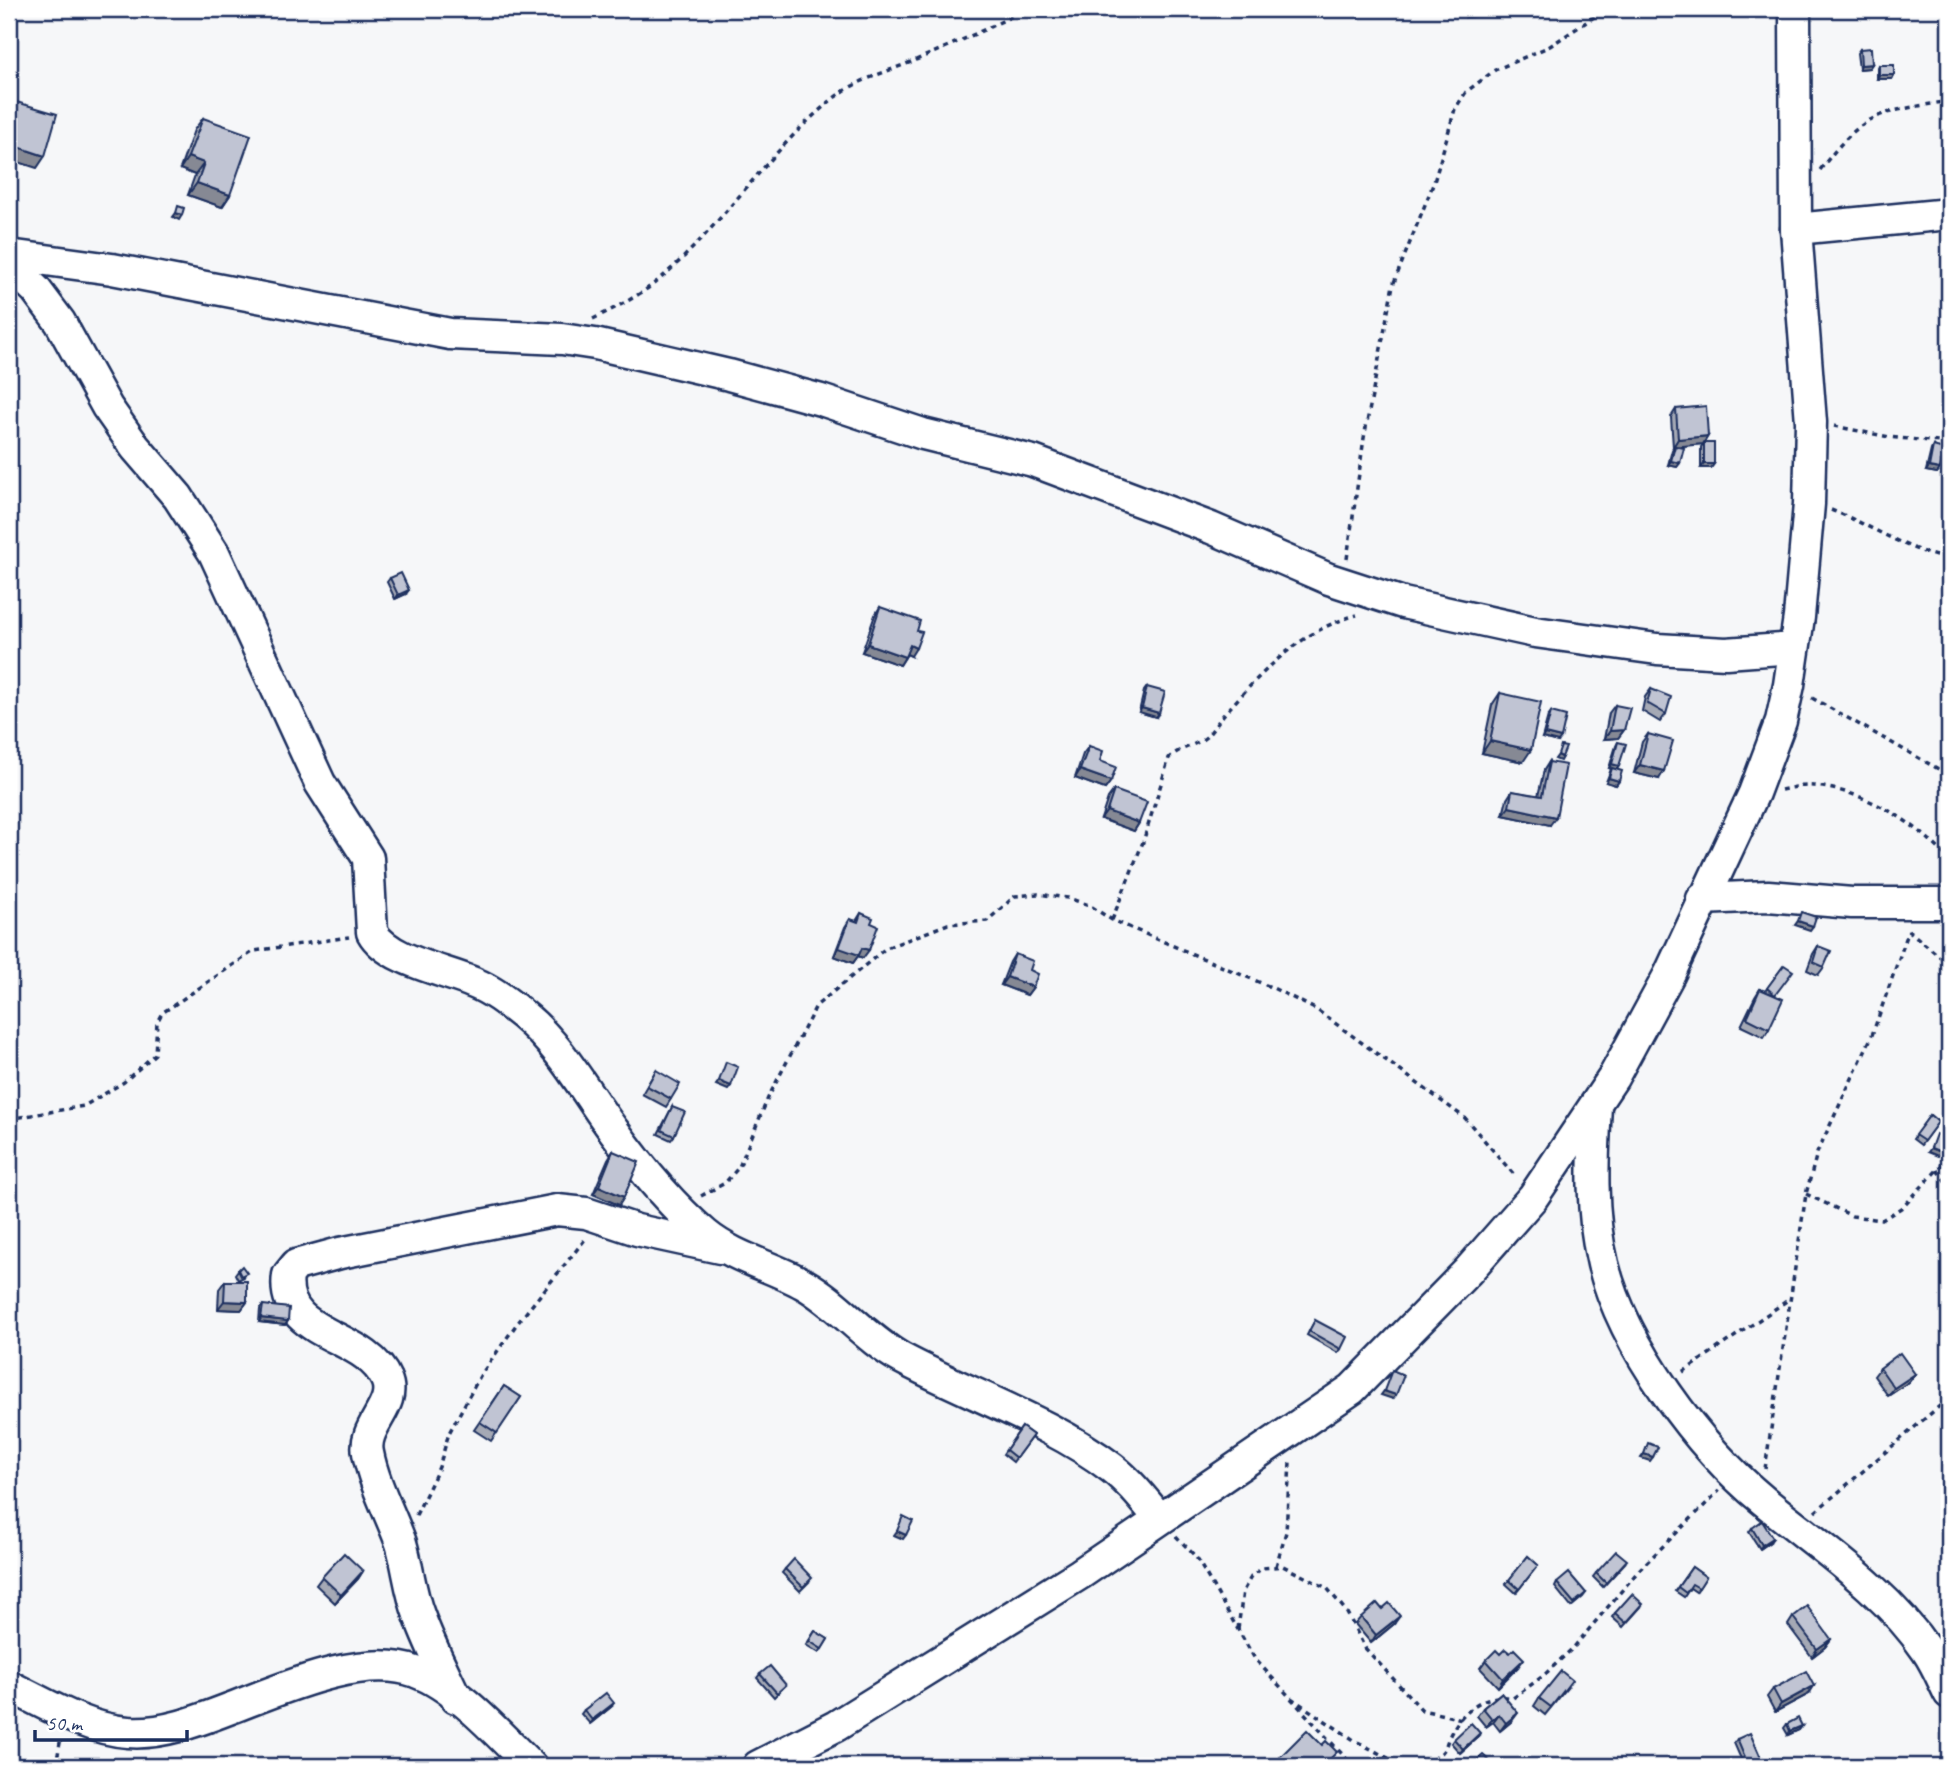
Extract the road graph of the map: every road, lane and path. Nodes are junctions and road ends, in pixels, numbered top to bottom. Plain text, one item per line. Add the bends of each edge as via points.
1 (1026, 9) edge
2 (1606, 9) edge
3 (1795, 9) edge
4 (1949, 101) edge
5 (1815, 177) dead end
6 (1949, 214) edge
7 (1796, 229) junction
8 (9, 255) edge
9 (9, 264) edge
10 (562, 339) junction
11 (1811, 422) junction
12 (1949, 443) edge
13 (1809, 504) junction
14 (1949, 559) edge
15 (1344, 584) junction
16 (1365, 613) dead end
17 (1794, 648) junction
18 (1789, 685) junction
19 (1949, 775) edge
20 (1754, 793) junction
21 (1949, 860) edge
22 (1702, 899) junction
23 (1949, 903) edge
24 (1112, 920) junction
25 (1898, 925) dead end
26 (1909, 930) junction
27 (372, 932) junction
28 (1949, 964) edge
29 (1596, 1105) junction
30 (9, 1119) edge
31 (1949, 1157) edge
32 (1937, 1170) junction
33 (1949, 1186) edge
34 (1806, 1194) junction
35 (1533, 1197) junction
36 (677, 1205) junction
37 (605, 1218) junction
38 (727, 1250) junction
39 (1788, 1300) junction
40 (1660, 1386) junction
41 (1949, 1398) edge
42 (1290, 1433) junction
43 (1733, 1470) junction
44 (1761, 1499) junction
45 (1158, 1518) junction
46 (1797, 1528) junction
47 (401, 1545) junction
48 (1276, 1566) junction
49 (1238, 1629) junction
50 (9, 1686) edge
51 (1949, 1693) edge
52 (1287, 1695) junction
53 (456, 1698) junction
54 (1462, 1719) junction
55 (531, 1766) edge
56 (758, 1766) edge
57 (1353, 1766) edge
58 (1403, 1766) edge
59 (1414, 1766) edge

1 - 10 path via 837,95 805,122 661,278
2 - 15 path via 1550,46 1495,70 1466,92 1455,109 1434,183 1393,285 1364,438
3 - 7 street
4 - 5 path via 1876,114 1856,127
6 - 7 street
7 - 11 street
8 - 10 street via 450,334
9 - 27 street via 60,322 107,407 178,497 214,553 320,783 368,858
10 - 15 street via 729,375 923,434 1032,461
11 - 12 path
11 - 13 street
13 - 14 path via 1851,518 1912,549
13 - 17 street
15 - 17 street via 1403,603 1577,639 1726,653
16 - 24 path via 1320,628 1295,645 1263,672 1198,744 1177,750 1169,758
17 - 18 street
18 - 19 path
18 - 20 street via 1781,722
20 - 21 path via 1812,786 1852,794 1927,836
20 - 22 street
22 - 23 street via 1769,896 1852,904
22 - 29 street via 1669,975
24 - 35 path via 1317,1010 1465,1118
24 - 36 path via 1089,905 1038,894 1015,897 987,921 948,923 886,948 817,1006 738,1167 725,1183
25 - 26 path
26 - 28 path
26 - 34 path via 1871,1038 1817,1153
27 - 30 path via 246,955 162,1013 155,1054 124,1082 84,1105
27 - 36 street via 408,960 476,984 526,1017 572,1068 614,1131
29 - 35 street
29 - 40 street via 1592,1166 1602,1263 1619,1311
31 - 32 path
32 - 33 path
32 - 34 path via 1904,1206 1882,1220 1852,1216
34 - 39 path
35 - 42 street via 1390,1353 1352,1389
36 - 38 street
37 - 38 street
37 - 47 path via 571,1253 480,1376 449,1433 439,1467
37 - 47 street via 557,1210 340,1253 296,1265 288,1275 290,1301 304,1320 357,1348 385,1376 388,1398 372,1426 368,1452
38 - 45 street via 806,1285 867,1337 1111,1467
39 - 40 path
39 - 44 path
40 - 43 street
41 - 46 path
42 - 45 street
42 - 48 path via 1286,1532
43 - 44 street
43 - 54 path via 1722,1488 1640,1569 1543,1676 1513,1698 1480,1699
44 - 46 street
45 - 49 path via 1196,1557
45 - 56 street via 1080,1574 900,1687
46 - 51 street via 1871,1588 1902,1620 1928,1651
47 - 53 street via 418,1614
48 - 49 path via 1262,1568 1251,1577 1243,1591
48 - 54 path via 1327,1588 1346,1611 1365,1648 1422,1710
49 - 52 path via 1255,1659
50 - 53 street via 68,1715 126,1732 199,1721 289,1686 368,1667 416,1672
52 - 57 path
52 - 58 path
53 - 55 street
54 - 59 path via 1438,1756

